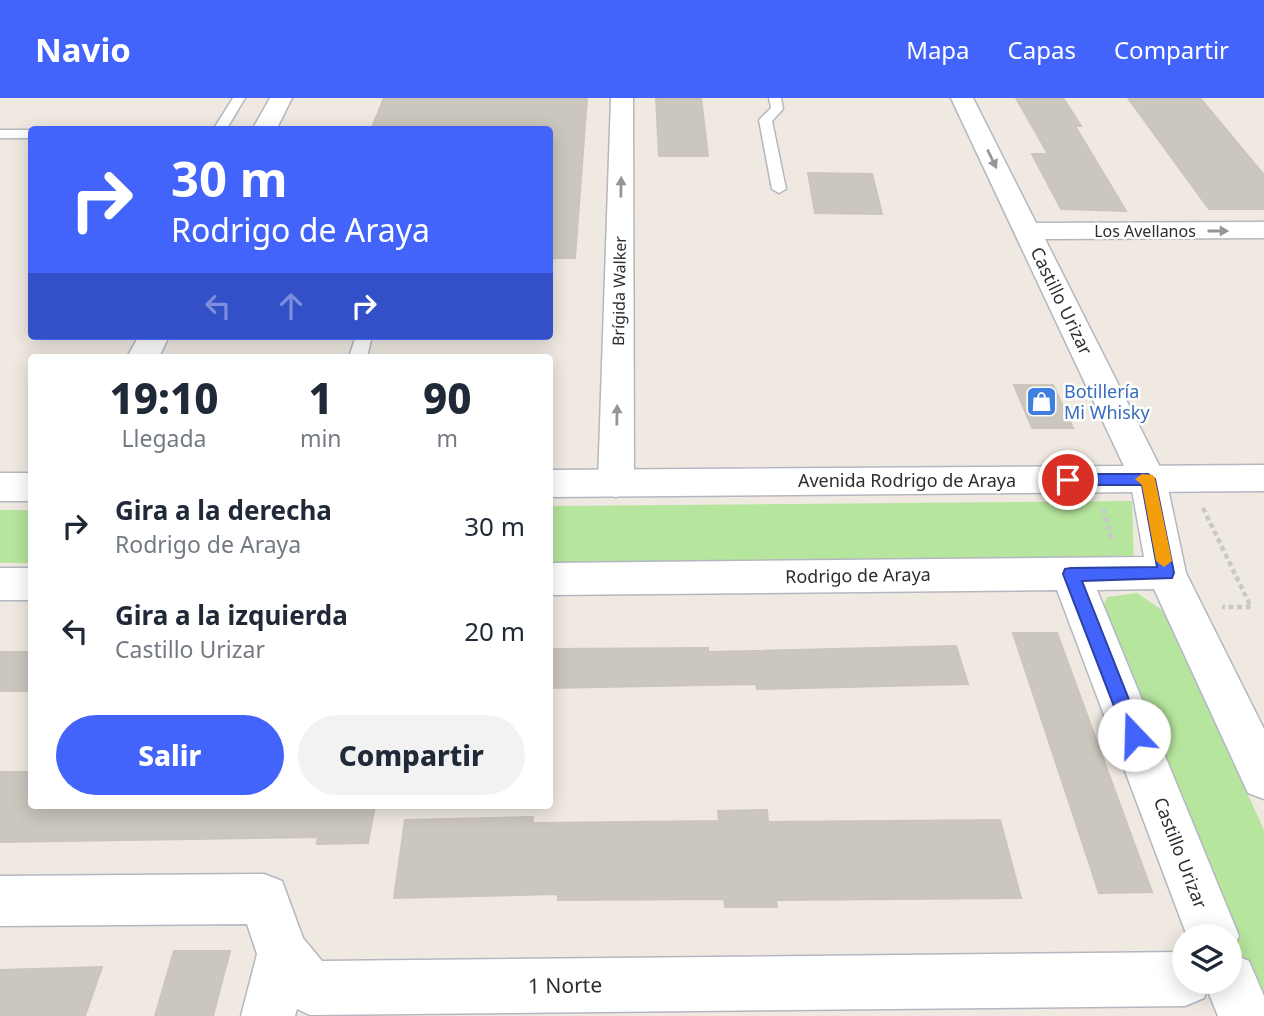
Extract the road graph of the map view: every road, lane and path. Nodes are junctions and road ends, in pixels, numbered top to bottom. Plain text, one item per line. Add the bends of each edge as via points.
1 (239, 98) edge
2 (281, 98) edge
3 (622, 98) edge
4 (775, 98) edge
5 (962, 98) edge
6 (222, 126) edge
7 (266, 126) edge
8 (0, 134) edge
9 (28, 134) edge
10 (779, 189) dead end
11 (1264, 230) edge
12 (1027, 231) junction
13 (1264, 478) edge
14 (1148, 479) junction
15 (1193, 479) junction
16 (1094, 480) junction
17 (616, 483) junction
18 (553, 484) edge
19 (28, 486) edge
20 (0, 487) edge
21 (1121, 573) junction
22 (1166, 573) junction
23 (1071, 574) junction
24 (553, 579) edge
25 (0, 584) edge
26 (28, 584) edge
27 (1251, 607) dead end
28 (1264, 776) edge
29 (0, 901) edge
30 (1208, 924) edge
31 (283, 954) junction
32 (1172, 979) edge
33 (1236, 994) edge
34 (268, 1016) edge
35 (1245, 1016) edge

1 - 6 lane
2 - 7 street
17 -> 3 street, Brígida Walker
4 - 10 lane via 777,109 765,120
5 -> 12 street, Castillo Urizar
8 - 9 lane
12 -> 11 street, Los Avellanos
12 - 14 street, Castillo Urizar
13 - 15 street, Avenida Rodrigo de Araya
14 - 15 street, Avenida Rodrigo de Araya
14 - 16 street, Avenida Rodrigo de Araya
14 - 22 street, Castillo Urizar
15 - 27 path
16 - 17 street, Avenida Rodrigo de Araya
16 - 21 path
17 - 18 street, Avenida Rodrigo de Araya
19 - 20 street
21 - 22 street, Rodrigo de Araya
21 - 23 street, Rodrigo de Araya
22 - 28 street, Castillo Urizar
23 - 24 street, Rodrigo de Araya
23 - 30 street, Castillo Urizar
25 - 26 street
29 - 31 street, 1 Norte via 264,900
31 - 32 street, 1 Norte via 310,988
31 - 34 street
33 - 35 street

